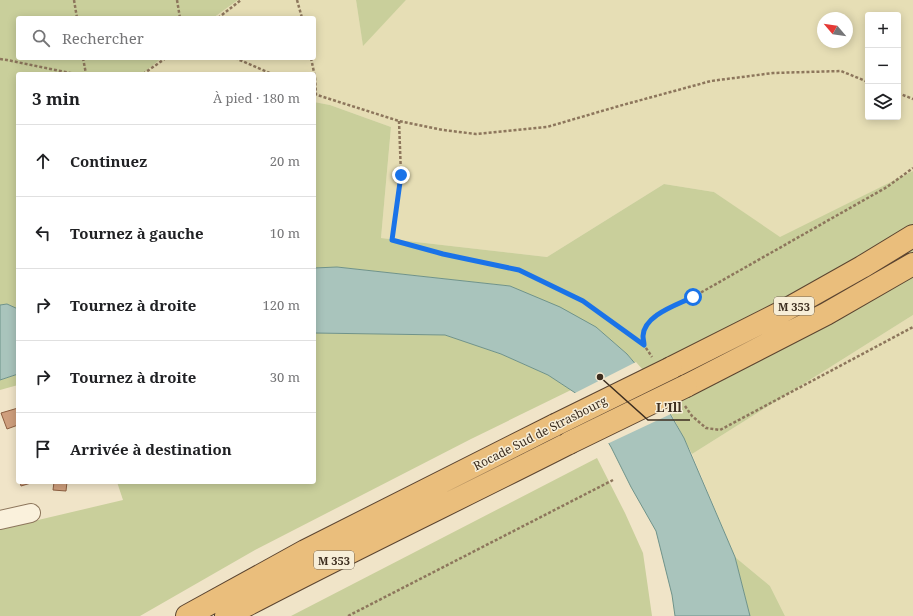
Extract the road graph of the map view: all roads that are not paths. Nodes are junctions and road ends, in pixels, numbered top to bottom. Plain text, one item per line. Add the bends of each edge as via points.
1 (913, 236) edge
2 (913, 264) edge
3 (32, 513) dead end
4 (0, 520) edge
5 (187, 616) edge
6 (226, 616) edge

1 - 5 highway, Rocade Sud de Strasbourg / M 353, bridge via 782,312 662,363 555,425 305,551
2 - 6 highway, Rocade Sud de Strasbourg / M 353, bridge via 684,395 569,444
3 - 4 street

